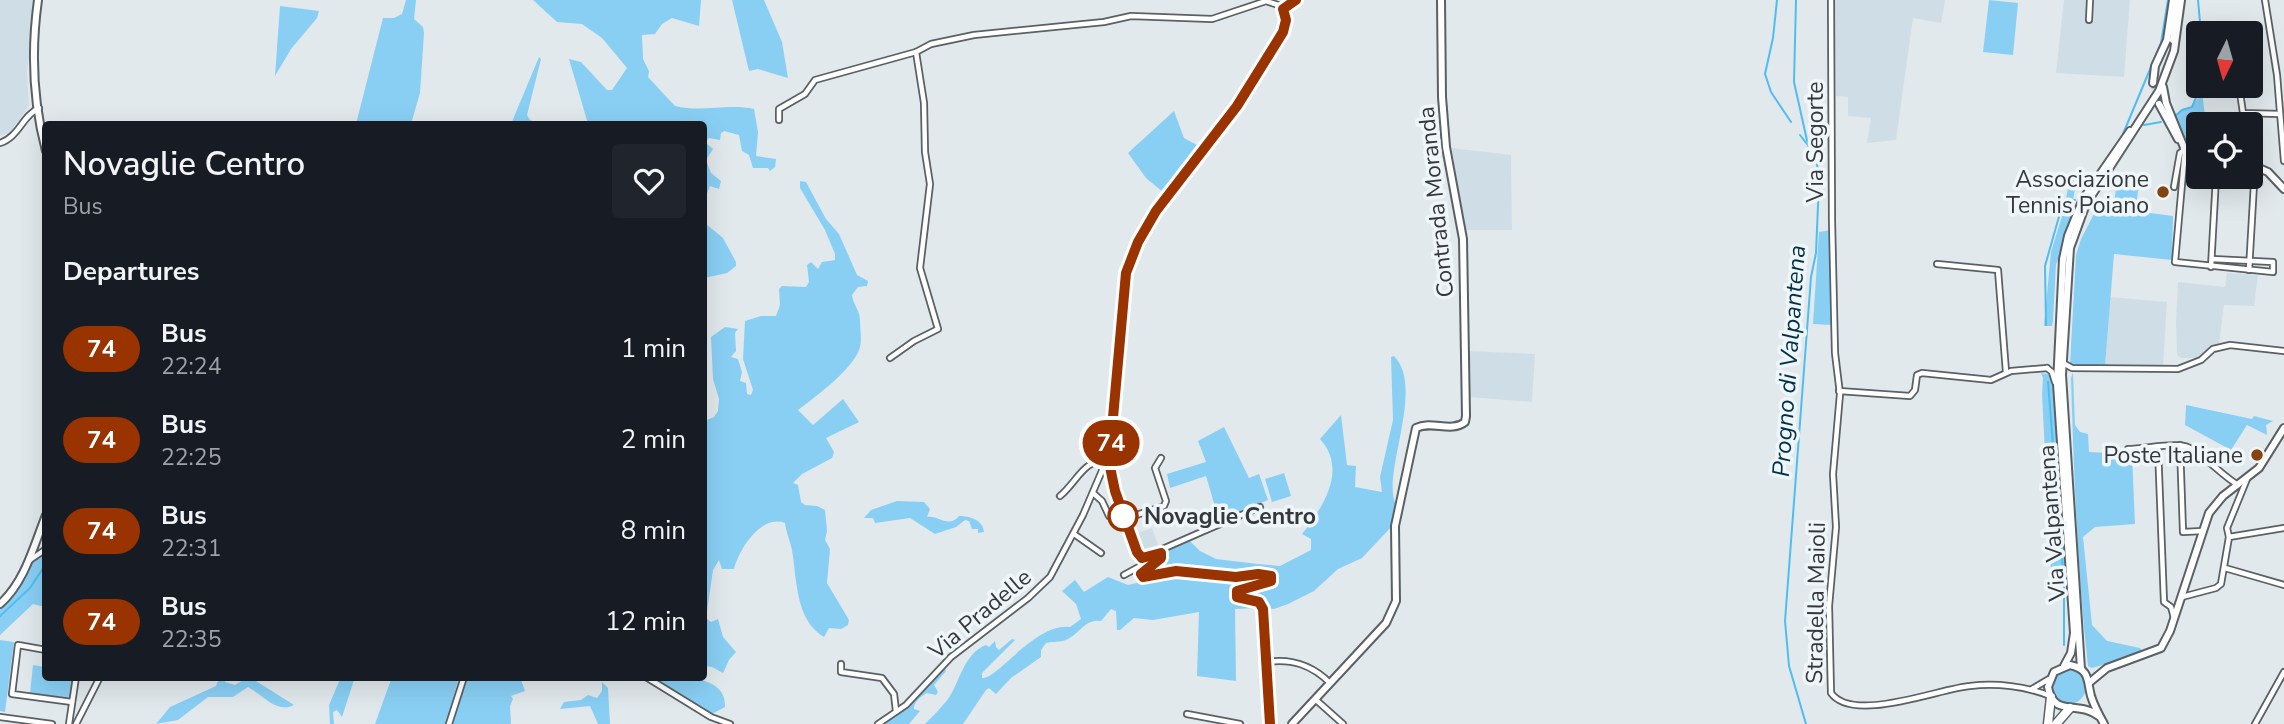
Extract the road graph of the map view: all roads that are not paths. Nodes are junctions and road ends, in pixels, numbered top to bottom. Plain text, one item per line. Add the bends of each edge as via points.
1 (38, 0) edge
2 (1296, 0) edge
3 (1441, 0) edge
4 (1831, 0) edge
5 (2090, 0) edge
6 (2177, 0) edge
7 (2264, 0) edge
8 (1279, 5) edge
9 (2088, 20) dead end
10 (916, 52) junction
11 (2172, 58) junction
12 (2153, 83) tunnel mouth
13 (2241, 98) edge
14 (2159, 104) tunnel mouth
15 (39, 108) junction
16 (2280, 114) junction
17 (779, 120) dead end
18 (42, 126) edge
19 (0, 143) edge
20 (2185, 150) junction
21 (2284, 161) edge
22 (2263, 170) edge
23 (2283, 184) edge
24 (2174, 187) dead end
25 (2215, 189) edge
26 (2252, 189) edge
27 (2212, 260) junction
28 (2249, 261) junction
29 (1937, 264) dead end
30 (2211, 267) junction
31 (2249, 270) junction
32 (2057, 348) junction
33 (2284, 351) edge
34 (890, 358) dead end
35 (2062, 359) junction
36 (2047, 368) junction
37 (2071, 368) junction
38 (2006, 372) junction
39 (2062, 374) junction
40 (1839, 391) junction
41 (2058, 403) junction
42 (2284, 428) edge
43 (2179, 445) junction
44 (2158, 448) junction
45 (2128, 449) dead end
46 (1161, 457) dead end
47 (1109, 461) junction
48 (2241, 487) junction
49 (1094, 493) junction
50 (1060, 496) dead end
51 (1260, 507) dead end
52 (1202, 514) dead end
53 (1109, 516) dead end
54 (1124, 519) junction
55 (42, 525) edge
56 (2284, 528) edge
57 (1206, 530) junction
58 (2203, 531) junction
59 (1074, 534) junction
60 (2229, 537) junction
61 (42, 552) edge
62 (1159, 552) junction
63 (1101, 553) dead end
64 (1146, 558) junction
65 (27, 563) junction
66 (2225, 568) junction
67 (1124, 575) dead end
68 (2186, 585) junction
69 (2284, 585) edge
70 (2201, 591) junction
71 (2182, 597) junction
72 (2164, 601) junction
73 (0, 604) edge
74 (2179, 605) junction
75 (2175, 619) junction
76 (42, 649) edge
77 (1266, 662) junction
78 (841, 664) dead end
79 (2064, 666) junction
80 (2083, 671) junction
81 (2101, 671) junction
82 (2284, 672) edge
83 (2049, 679) junction
84 (75, 681) edge
85 (98, 681) edge
86 (463, 681) edge
87 (652, 681) edge
88 (2090, 682) junction
89 (1330, 683) junction
90 (2031, 689) junction
91 (2090, 692) junction
92 (2050, 696) junction
93 (1315, 699) junction
94 (72, 702) junction
95 (2074, 707) junction
96 (896, 711) junction
97 (1187, 713) dead end
98 (0, 717) edge
99 (2100, 717) junction
100 (21, 722) edge
101 (52, 724) edge
102 (69, 724) edge
103 (76, 724) edge
104 (449, 724) edge
105 (730, 724) edge
106 (878, 724) edge
107 (1240, 724) edge
108 (1270, 724) edge
109 (1292, 724) edge
110 (1343, 724) edge
111 (2048, 724) edge
112 (2056, 724) edge
113 (2104, 724) edge
114 (2255, 724) edge

1 - 15 street via 33,35
2 - 8 street
3 - 89 street, Contrada Moranda via 1445,134 1462,239 1466,416 1456,428 1416,428 1395,526 1396,601 1386,623
4 - 40 street, Via Segorte via 1832,221
5 - 9 street
6 - 11 street
6 - 12 street
6 - 32 street, Via Valpantena via 2171,49 2153,95 2083,199 2072,224 2063,260
7 - 16 street
8 - 10 street via 1266,1 1205,20 1141,15 1000,32 939,42
8 - 47 street via 1286,20 1283,32 1237,106 1156,211 1132,257 1123,288
10 - 17 street via 815,80 805,94 778,109
10 - 34 street via 930,184 920,268 938,329
11 - 20 street via 2163,92
11 - 35 street, Via Valpantena via 2159,91 2079,220 2070,248
13 - 16 street via 2243,113
14 - 20 street
15 - 18 street
15 - 19 street
16 - 21 street
20 - 24 street via 2177,161
20 - 30 street via 2175,262
22 - 23 street
25 - 27 street
26 - 28 street
27 - 28 street
27 - 30 street
28 - 31 street
28 - 31 street via 2273,262 2273,272
29 - 38 street via 1998,270
30 - 31 street
32 - 36 street, Via Valpantena via 2054,364
32 - 41 street, Via Valpantena
33 - 37 street via 2230,345 2178,369
35 - 37 street
35 - 39 street, Via Valpantena
36 - 38 street
36 - 41 street, Via Valpantena via 2053,375
37 - 39 street
38 - 40 street via 1991,380 1922,373 1917,375 1910,396
39 - 80 street, Via Valpantena
40 - 90 street, Stradella Maioli via 1829,606 1832,695 1843,703 1875,704 1919,699 1970,685
41 - 79 street, Via Valpantena via 2074,618 2073,641
42 - 48 street via 2266,460
43 - 44 street
43 - 48 street via 2193,449
43 - 58 street via 2183,532
44 - 45 street
44 - 72 street
46 - 54 street via 1155,468 1164,506
47 - 49 street, Via Pradelle
47 - 50 street via 1097,459 1085,466
47 - 54 street
48 - 58 street via 2215,504
48 - 60 street via 2227,528
49 - 53 street
49 - 59 street, Via Pradelle
51 - 57 street
52 - 57 street via 1207,514
54 - 64 street via 1137,552
55 - 65 street
56 - 60 street
57 - 62 street
58 - 68 street
59 - 63 street
59 - 96 street, Via Pradelle via 1039,589 951,657
60 - 66 street
61 - 65 street
62 - 64 street
62 - 77 street via 1161,558 1141,574 1143,577 1176,571 1271,576 1271,581 1236,594 1259,602 1263,609
64 - 67 street via 1146,563
65 - 73 street
66 - 69 street
66 - 70 street via 2221,584
68 - 70 street
68 - 71 street
70 - 71 street
71 - 74 street
72 - 74 street
72 - 75 street
74 - 75 street
75 - 81 street via 2158,652
76 - 94 street via 18,645 12,694
77 - 89 street via 1304,664
77 - 108 street
78 - 96 street via 841,672 882,678 894,694
79 - 80 street
79 - 83 street
80 - 81 street
80 - 88 street, Via Valpantena
81 - 88 street
82 - 114 street
83 - 90 street
83 - 92 street
84 - 94 street
85 - 103 street
86 - 104 street
87 - 105 street
88 - 91 street, Via Valpantena
89 - 93 street
90 - 92 street, Stradella Maioli
91 - 95 street
91 - 99 street, Via Valpantena
92 - 95 street via 2059,705
92 - 111 highway
93 - 109 street
93 - 110 street
94 - 102 street
95 - 99 street
95 - 112 highway
96 - 106 street, Via Pradelle
97 - 107 street
98 - 100 street
99 - 113 street, Via Valpantena
100 - 101 street

